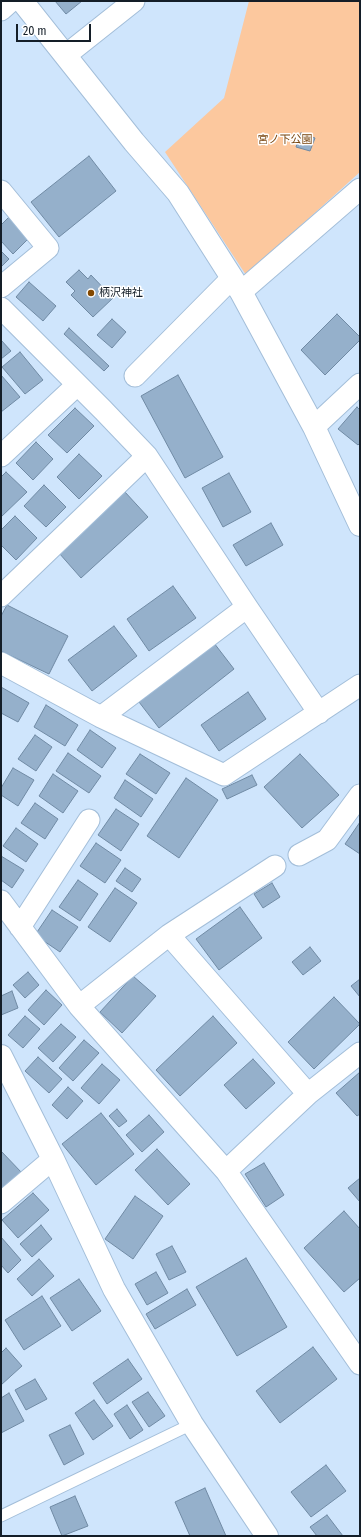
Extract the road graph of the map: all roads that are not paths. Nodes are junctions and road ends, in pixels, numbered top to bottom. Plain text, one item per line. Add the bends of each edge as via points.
1 (11, 1) edge
2 (22, 1) edge
3 (134, 1) edge
4 (1, 10) edge
5 (66, 55) junction
6 (360, 189) edge
7 (1, 191) edge
8 (237, 285) junction
9 (1, 287) edge
10 (1, 308) edge
11 (135, 376) dead end
12 (360, 384) edge
13 (77, 385) junction
14 (314, 428) junction
15 (1, 456) edge
16 (147, 456) junction
17 (360, 525) edge
18 (1, 596) edge
19 (247, 607) junction
20 (1, 663) edge
21 (360, 685) edge
22 (320, 713) junction
23 (101, 717) junction
24 (360, 795) edge
25 (89, 820) dead end
26 (299, 855) dead end
27 (275, 866) dead end
28 (1, 901) edge
29 (20, 927) junction
30 (169, 935) junction
31 (79, 1006) junction
32 (360, 1053) edge
33 (1, 1056) edge
34 (308, 1094) junction
35 (53, 1159) junction
36 (226, 1171) junction
37 (1, 1203) edge
38 (359, 1359) edge
39 (192, 1424) junction
40 (1, 1516) edge
41 (267, 1536) edge

1 - 4 street
2 - 5 street
3 - 5 street
5 - 8 street via 134,142 178,193
6 - 8 street
7 - 9 street via 48,248
8 - 11 street
8 - 14 street
10 - 13 street
12 - 14 street
13 - 15 street
13 - 16 street
14 - 17 street
16 - 18 street
16 - 19 street
19 - 22 street
19 - 23 street
20 - 23 street
21 - 22 street
22 - 23 street via 224,775
24 - 26 street via 327,840
25 - 29 street
27 - 30 street
28 - 29 street
29 - 31 street
30 - 31 street
30 - 34 street
31 - 36 street
32 - 34 street
33 - 35 street
34 - 36 street
35 - 37 street
35 - 39 street via 114,1289
36 - 38 street
39 - 40 lane
39 - 41 street

